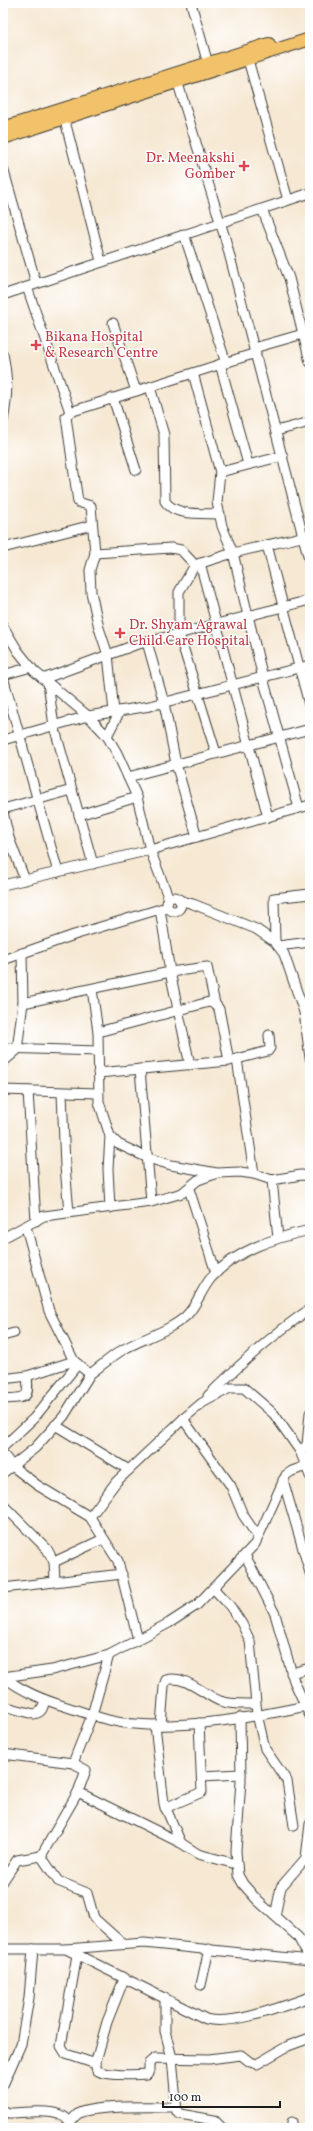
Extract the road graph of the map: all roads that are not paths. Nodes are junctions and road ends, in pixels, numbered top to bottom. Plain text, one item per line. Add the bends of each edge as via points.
1 (191, 3) edge
2 (310, 31) edge
3 (310, 39) edge
4 (248, 60) junction
5 (208, 64) junction
6 (176, 78) junction
7 (64, 117) junction
8 (3, 128) edge
9 (3, 138) edge
10 (3, 168) edge
11 (310, 193) edge
12 (288, 200) junction
13 (262, 209) junction
14 (221, 223) junction
15 (184, 234) junction
16 (101, 261) junction
17 (36, 283) junction
18 (27, 287) junction
19 (3, 295) edge
20 (113, 323) dead end
21 (303, 334) junction
22 (255, 350) junction
23 (3, 354) edge
24 (310, 362) edge
25 (223, 364) junction
26 (193, 373) junction
27 (5, 376) edge
28 (150, 387) junction
29 (136, 391) junction
30 (114, 398) junction
31 (70, 412) junction
32 (3, 421) edge
33 (310, 422) edge
34 (276, 431) junction
35 (283, 456) junction
36 (248, 464) junction
37 (136, 470) dead end
38 (220, 472) junction
39 (220, 514) junction
40 (92, 525) junction
41 (307, 536) edge
42 (268, 546) junction
43 (3, 548) edge
44 (95, 553) junction
45 (233, 554) junction
46 (310, 563) edge
47 (198, 564) junction
48 (310, 600) edge
49 (283, 607) junction
50 (250, 616) junction
51 (217, 625) junction
52 (3, 626) edge
53 (179, 634) junction
54 (3, 641) edge
55 (147, 642) junction
56 (13, 643) junction
57 (108, 655) junction
58 (310, 665) edge
59 (31, 667) junction
60 (298, 668) junction
61 (3, 676) edge
62 (263, 678) junction
63 (45, 681) junction
64 (232, 685) junction
65 (196, 694) junction
66 (164, 703) junction
67 (310, 708) edge
68 (117, 712) junction
69 (88, 716) junction
70 (54, 726) junction
71 (310, 729) edge
72 (20, 736) junction
73 (107, 736) junction
74 (281, 737) junction
75 (3, 740) edge
76 (248, 745) junction
77 (216, 753) junction
78 (176, 764) junction
79 (128, 777) junction
80 (72, 790) junction
81 (137, 797) junction
82 (38, 800) junction
83 (310, 805) edge
84 (299, 808) junction
85 (3, 809) edge
86 (3, 812) edge
87 (79, 815) junction
88 (268, 817) junction
89 (197, 837) junction
90 (150, 850) junction
91 (93, 864) junction
92 (58, 872) junction
93 (25, 880) junction
94 (3, 885) edge
95 (310, 894) edge
96 (166, 905) junction
97 (310, 942) edge
98 (276, 944) junction
99 (22, 953) junction
100 (3, 960) edge
101 (170, 972) junction
102 (92, 989) junction
103 (23, 1004) junction
104 (215, 1004) junction
105 (178, 1012) junction
106 (307, 1012) edge
107 (98, 1032) junction
108 (269, 1035) dead end
109 (3, 1048) edge
110 (17, 1050) junction
111 (97, 1051) junction
112 (310, 1058) edge
113 (233, 1060) junction
114 (3, 1062) edge
115 (190, 1065) junction
116 (140, 1069) junction
117 (98, 1073) junction
118 (3, 1090) edge
119 (28, 1091) junction
120 (62, 1093) junction
121 (98, 1093) junction
122 (110, 1136) junction
123 (148, 1158) junction
124 (217, 1173) junction
125 (254, 1174) junction
126 (310, 1176) edge
127 (272, 1180) junction
128 (189, 1189) junction
129 (151, 1202) junction
130 (110, 1208) junction
131 (69, 1213) junction
132 (36, 1222) junction
133 (26, 1227) junction
134 (310, 1230) edge
135 (4, 1235) edge
136 (278, 1238) junction
137 (216, 1273) junction
138 (310, 1309) edge
139 (14, 1333) dead end
140 (3, 1336) edge
141 (76, 1362) junction
142 (90, 1374) junction
143 (27, 1376) junction
144 (3, 1379) edge
145 (3, 1399) edge
146 (202, 1403) junction
147 (310, 1413) edge
148 (183, 1418) junction
149 (55, 1425) junction
150 (3, 1447) edge
151 (306, 1447) edge
152 (3, 1454) edge
153 (12, 1466) junction
154 (306, 1466) junction
155 (129, 1470) junction
156 (3, 1473) edge
157 (310, 1476) edge
158 (283, 1480) junction
159 (3, 1505) edge
160 (90, 1517) junction
161 (258, 1537) junction
162 (103, 1539) junction
163 (245, 1555) junction
164 (54, 1562) junction
165 (310, 1573) edge
166 (122, 1574) junction
167 (55, 1581) junction
168 (3, 1588) edge
169 (213, 1588) junction
170 (138, 1640) junction
171 (109, 1654) junction
172 (310, 1668) edge
173 (291, 1673) junction
174 (4, 1677) edge
175 (45, 1700) junction
176 (255, 1704) junction
177 (3, 1706) edge
178 (306, 1706) junction
179 (257, 1714) junction
180 (92, 1715) junction
181 (310, 1716) edge
182 (240, 1717) junction
183 (199, 1722) junction
184 (158, 1725) junction
185 (3, 1754) edge
186 (74, 1764) junction
187 (241, 1774) junction
188 (202, 1776) junction
189 (78, 1792) junction
190 (165, 1808) junction
191 (310, 1824) edge
192 (294, 1826) dead end
193 (181, 1843) junction
194 (41, 1856) junction
195 (308, 1859) edge
196 (236, 1864) junction
197 (3, 1881) edge
198 (275, 1916) junction
199 (123, 1944) junction
200 (3, 1949) edge
201 (33, 1949) junction
202 (66, 1949) junction
203 (209, 1950) junction
204 (77, 1955) junction
205 (310, 1960) edge
206 (124, 1979) junction
207 (201, 1985) dead end
208 (310, 1997) edge
209 (165, 1998) junction
210 (310, 2038) edge
211 (172, 2058) junction
212 (96, 2064) junction
213 (3, 2085) edge
214 (176, 2107) junction
215 (3, 2111) edge
216 (71, 2125) edge
217 (222, 2128) edge

1 - 5 street
2 - 5 main road
3 - 4 main road
4 - 6 main road
4 - 12 street
5 - 6 main road
6 - 7 main road
6 - 8 main road
6 - 14 street
7 - 9 main road
7 - 16 street
10 - 17 street
11 - 12 street
12 - 13 street
13 - 14 street
13 - 21 street via 289,278
14 - 15 street
14 - 22 street
15 - 16 street
15 - 25 street
16 - 17 street
17 - 18 street
18 - 19 street
18 - 31 street
20 - 29 street
21 - 22 street
21 - 24 street
22 - 25 street
22 - 34 street
23 - 27 street
25 - 26 street
25 - 36 street
26 - 28 street
26 - 38 street
27 - 32 street via 8,392
28 - 29 street
28 - 39 street via 164,436 165,501 174,509 185,512
29 - 30 street
30 - 31 street
30 - 37 street
31 - 40 street via 66,417 78,502 91,506
33 - 34 street
34 - 35 street
35 - 36 street
35 - 41 street
36 - 38 street
38 - 39 street via 217,502
39 - 45 street
40 - 43 street
40 - 44 street
41 - 42 street
41 - 46 street
42 - 45 street
42 - 49 street
44 - 47 street via 171,548 181,550
44 - 57 street via 90,570 91,592 98,628
45 - 47 street
45 - 50 street
47 - 51 street
47 - 53 street via 179,592
48 - 49 street
49 - 50 street
49 - 60 street
50 - 51 street
50 - 62 street
51 - 53 street
51 - 64 street
52 - 56 street
53 - 55 street
53 - 65 street
54 - 56 street
55 - 57 street
55 - 66 street
56 - 59 street
57 - 63 street
57 - 68 street
58 - 60 street
59 - 61 street
59 - 63 street
60 - 62 street
60 - 67 street
61 - 72 street
62 - 64 street
62 - 74 street
63 - 69 street
63 - 70 street
64 - 65 street
64 - 76 street
65 - 66 street
65 - 77 street
66 - 68 street
66 - 78 street
68 - 69 street
68 - 73 street
69 - 70 street
69 - 73 street
70 - 72 street
70 - 80 street
71 - 74 street
72 - 75 street
72 - 82 street
73 - 79 street
74 - 76 street
74 - 84 street
76 - 77 street
76 - 88 street
77 - 78 street
78 - 79 street
78 - 89 street
79 - 81 street
80 - 82 street
80 - 87 street
81 - 87 street
81 - 90 street
82 - 85 street
82 - 92 street
83 - 84 street
84 - 88 street
86 - 93 street via 9,838
87 - 91 street
88 - 89 street
89 - 90 street
90 - 91 street
90 - 96 street
91 - 92 street
92 - 93 street
93 - 94 street
95 - 98 street via 274,898
96 - 98 street via 173,897 256,929
96 - 99 street
96 - 101 street
97 - 98 street
98 - 106 street via 284,954
99 - 100 street
99 - 103 street
101 - 102 street
101 - 104 street via 207,967
101 - 105 street
102 - 103 street
102 - 107 street
103 - 110 street
104 - 105 street via 209,1002
104 - 113 street via 219,1008
105 - 107 street
105 - 115 street
106 - 112 street
107 - 111 street
108 - 113 street via 268,1051
109 - 110 street
110 - 111 street
110 - 114 street
111 - 117 street
113 - 115 street
113 - 125 street
115 - 116 street
116 - 117 street
116 - 123 street
117 - 121 street
118 - 119 street
119 - 120 street
119 - 132 street
120 - 121 street
120 - 131 street
121 - 122 street via 100,1109
122 - 123 street via 118,1144
122 - 130 street
123 - 124 street
123 - 129 street
124 - 125 street
124 - 128 street via 198,1180
125 - 127 street
126 - 127 street
127 - 136 street
128 - 129 street
128 - 137 street
129 - 130 street
130 - 131 street
131 - 132 street via 44,1216
132 - 133 street
133 - 135 street
133 - 141 street via 49,1311
134 - 136 street
136 - 137 street via 247,1251
137 - 142 street via 185,1316 123,1350
138 - 146 street via 286,1325
139 - 140 street
141 - 142 street
141 - 143 street
141 - 150 street via 34,1418
142 - 149 street via 64,1416
143 - 144 street
143 - 145 street via 27,1395
146 - 148 street
146 - 151 street via 230,1388 244,1388
147 - 151 street
148 - 155 street
148 - 161 street via 231,1486 243,1514
149 - 153 street via 35,1448
149 - 155 street
151 - 154 street
152 - 153 street
153 - 156 street
153 - 160 street via 37,1485
154 - 157 street
154 - 158 street via 292,1471
155 - 160 street via 116,1482
158 - 161 street via 276,1502
158 - 165 street
159 - 164 street via 47,1549
160 - 162 street
161 - 163 street
162 - 164 street
162 - 166 street via 118,1561
163 - 169 street
163 - 173 street via 275,1614
164 - 167 street
166 - 167 street
166 - 170 street
167 - 168 street
169 - 170 street via 197,1604
169 - 176 street via 230,1606 250,1641
170 - 171 street
171 - 174 street via 52,1670
171 - 180 street
172 - 173 street
173 - 178 street
174 - 175 street
175 - 177 street via 42,1710 34,1714
175 - 180 street
176 - 179 street
176 - 184 street via 222,1702 196,1687 172,1678 166,1680 164,1686
178 - 179 street
178 - 181 street
179 - 182 street
179 - 192 street via 265,1749 288,1781
180 - 184 street via 134,1724
180 - 186 street
182 - 183 street
182 - 187 street
183 - 184 street
183 - 188 street
184 - 190 street
185 - 186 street
186 - 189 street via 86,1770
187 - 188 street
187 - 196 street
188 - 190 street via 202,1792
189 - 193 street
189 - 194 street
190 - 193 street
191 - 195 street
193 - 196 street via 198,1854
194 - 197 street via 17,1860
194 - 199 street via 58,1881 87,1893 94,1918
195 - 198 street via 281,1886
196 - 198 street via 243,1884
198 - 205 street via 298,1937
199 - 202 street
199 - 203 street via 157,1944
200 - 201 street
201 - 202 street
201 - 213 street via 29,1998 21,2044
202 - 204 street
203 - 205 street
203 - 207 street
204 - 206 street
204 - 212 street via 61,2046 66,2054
206 - 209 street
206 - 212 street via 107,2022
208 - 209 street via 265,2012 214,2022
209 - 211 street via 165,2031
210 - 211 street via 288,2046 257,2064 241,2055 209,2059
211 - 212 street via 151,2059 149,2071 143,2074 105,2074 98,2071
211 - 214 street
214 - 216 street via 121,2108 86,2112 78,2114
214 - 217 street via 180,2114 214,2120
215 - 216 street via 55,2112 62,2114

